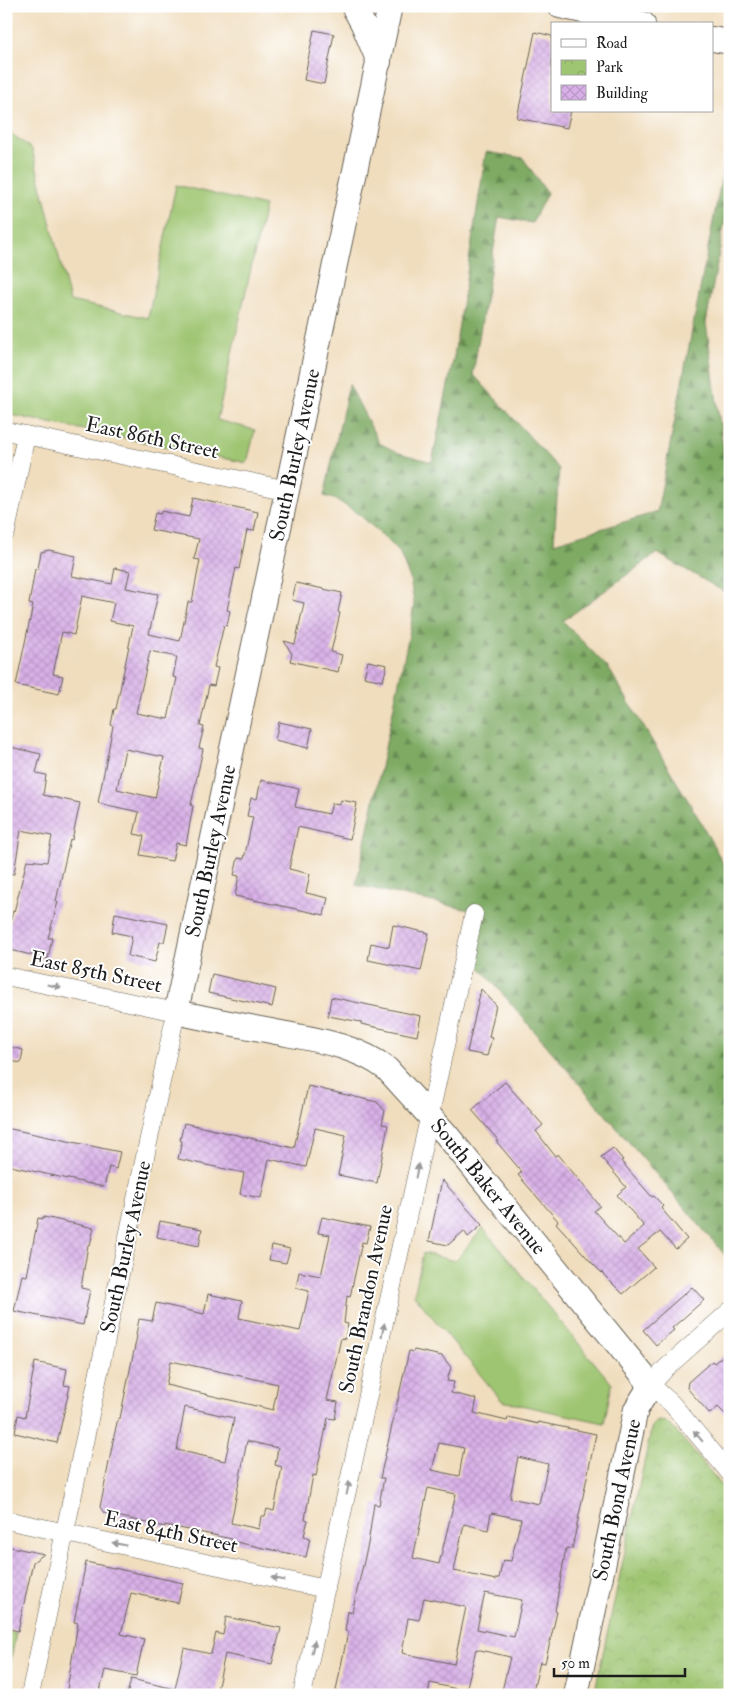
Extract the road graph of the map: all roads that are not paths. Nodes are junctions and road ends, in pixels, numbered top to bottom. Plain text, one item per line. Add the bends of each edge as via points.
1 (353, 6) edge
2 (390, 6) edge
3 (560, 6) edge
4 (634, 22) edge
5 (714, 38) edge
6 (730, 42) edge
7 (379, 62) junction
8 (6, 431) edge
9 (26, 435) junction
10 (288, 490) junction
11 (6, 532) edge
12 (474, 914) dead end
13 (6, 976) edge
14 (176, 1012) junction
15 (430, 1115) junction
16 (730, 1311) edge
17 (651, 1386) junction
18 (730, 1473) edge
19 (6, 1520) edge
20 (65, 1533) junction
21 (326, 1589) junction
22 (30, 1695) edge
23 (302, 1695) edge
24 (576, 1695) edge

1 - 7 street
2 - 7 street, South Burley Avenue
3 - 4 street
5 - 6 street
7 - 10 street, South Burley Avenue
8 - 9 street, East 86th Street
9 - 10 street, East 86th Street
9 - 11 street
10 - 14 street, South Burley Avenue
12 - 15 street, South Brandon Avenue
13 -> 14 street, East 85th Street
14 - 15 street, South Baker Avenue via 349,1048 387,1069
14 - 20 street, South Burley Avenue
15 - 17 street, South Baker Avenue
21 -> 15 street, South Brandon Avenue
16 - 17 street, South Bond Avenue via 666,1368
18 -> 17 street, South Baker Avenue via 672,1404
17 - 24 street, South Bond Avenue via 636,1409
19 - 20 street, East 84th Street
21 -> 20 street, East 84th Street
20 - 22 street, South Burley Avenue
23 -> 21 street, South Brandon Avenue

